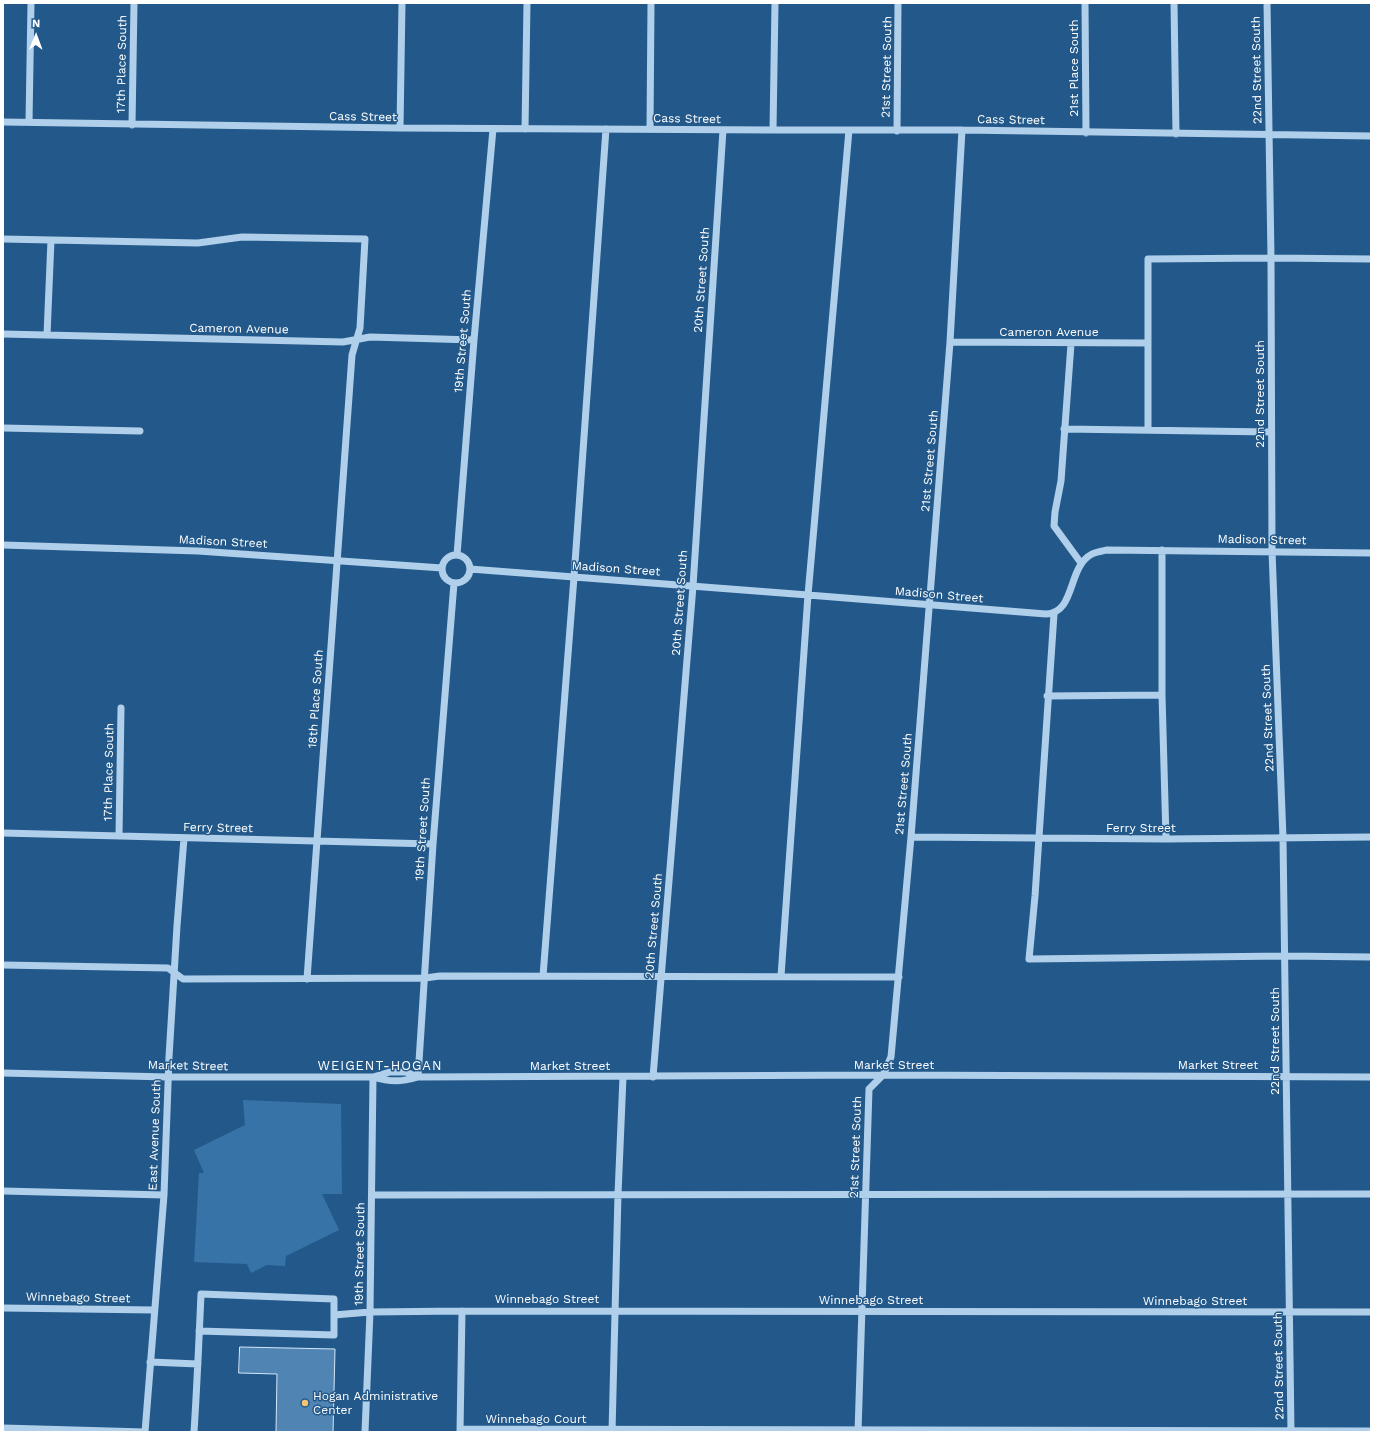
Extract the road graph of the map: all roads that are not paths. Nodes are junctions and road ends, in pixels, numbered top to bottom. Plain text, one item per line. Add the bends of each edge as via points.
1 (31, 3) edge
2 (134, 3) edge
3 (402, 3) edge
4 (527, 3) edge
5 (651, 3) edge
6 (775, 3) edge
7 (898, 3) edge
8 (1084, 3) edge
9 (1174, 3) edge
10 (1267, 3) edge
11 (3, 122) edge
12 (28, 122) junction
13 (132, 125) junction
14 (400, 128) junction
15 (493, 129) junction
16 (525, 129) junction
17 (606, 129) junction
18 (650, 130) junction
19 (723, 130) junction
20 (773, 130) junction
21 (849, 130) junction
22 (897, 130) junction
23 (962, 130) junction
24 (1086, 133) junction
25 (1176, 134) junction
26 (1269, 135) junction
27 (1371, 136) edge
28 (3, 239) edge
29 (51, 240) junction
30 (1271, 258) junction
31 (1371, 260) edge
32 (3, 334) edge
33 (47, 335) junction
34 (357, 339) junction
35 (474, 340) junction
36 (950, 342) junction
37 (1071, 344) junction
38 (1148, 344) junction
39 (3, 428) edge
40 (1064, 429) junction
41 (1148, 430) junction
42 (140, 431) dead end
43 (1272, 432) junction
44 (3, 545) edge
45 (1162, 550) junction
46 (1272, 551) junction
47 (1371, 552) edge
48 (457, 555) junction
49 (337, 560) junction
50 (1081, 563) junction
51 (442, 568) junction
52 (470, 569) junction
53 (574, 577) junction
54 (454, 583) junction
55 (693, 586) junction
56 (808, 595) junction
57 (929, 605) junction
58 (1054, 614) junction
59 (1162, 695) junction
60 (1047, 696) junction
61 (121, 708) dead end
62 (3, 833) edge
63 (118, 836) junction
64 (911, 837) junction
65 (1371, 837) edge
66 (184, 838) junction
67 (1039, 838) junction
68 (1283, 838) junction
69 (1166, 839) junction
70 (317, 840) junction
71 (433, 844) junction
72 (1285, 956) junction
73 (1371, 957) edge
74 (3, 965) edge
75 (175, 974) junction
76 (543, 976) junction
77 (661, 976) junction
78 (781, 976) junction
79 (899, 977) junction
80 (425, 978) junction
81 (307, 979) junction
82 (3, 1073) edge
83 (883, 1076) junction
84 (1286, 1076) junction
85 (168, 1077) junction
86 (373, 1077) junction
87 (418, 1077) junction
88 (623, 1077) junction
89 (653, 1077) junction
90 (1371, 1077) edge
91 (3, 1191) edge
92 (372, 1194) junction
93 (618, 1194) junction
94 (1289, 1194) junction
95 (1371, 1194) edge
96 (164, 1195) junction
97 (866, 1195) junction
98 (3, 1308) edge
99 (154, 1310) junction
100 (616, 1310) junction
101 (462, 1311) junction
102 (862, 1311) junction
103 (370, 1312) junction
104 (1289, 1312) junction
105 (1371, 1312) edge
106 (334, 1315) junction
107 (199, 1331) junction
108 (150, 1362) junction
109 (198, 1364) junction
110 (3, 1428) edge
111 (460, 1431) edge
112 (612, 1431) edge
113 (858, 1431) edge
114 (1291, 1431) edge
115 (1371, 1431) edge
116 (145, 1432) edge
117 (194, 1432) edge
118 (365, 1432) edge

1 - 12 street
2 - 13 street, 17th Place South
3 - 14 street
4 - 16 street
5 - 18 street
6 - 20 street
7 - 22 street, 21st Street South
8 - 24 street, 21st Place South
9 - 25 street
10 - 26 street, 22nd Street South
11 - 12 street, Cass Street
12 - 13 street, Cass Street
13 - 14 street, Cass Street
14 - 15 street, Cass Street
15 - 16 street, Cass Street
15 - 35 street, 19th Street South
16 - 17 street, Cass Street
17 - 18 street, Cass Street
17 - 53 street
18 - 19 street, Cass Street
19 - 20 street, Cass Street
19 - 55 street, 20th Street South
20 - 21 street, Cass Street
21 - 22 street, Cass Street
21 - 56 street
22 - 23 street, Cass Street
23 - 24 street, Cass Street
23 - 36 street, 21st Street South
24 - 25 street, Cass Street
25 - 26 street, Cass Street
26 - 27 street, Cass Street
26 - 30 street, 22nd Street South
28 - 29 street
29 - 33 street
29 - 34 street, 18th Place South via 198,243 242,237 365,239 360,328
30 - 31 street
30 - 38 street via 1148,259
30 - 43 street, 22nd Street South
32 - 33 street, Cameron Avenue
33 - 34 street, Cameron Avenue via 343,342
34 - 35 street, Cameron Avenue via 370,337
34 - 49 street, 18th Place South via 352,355
35 - 48 street, 19th Street South
36 - 37 street, Cameron Avenue
36 - 57 street, 21st Street South
37 - 38 street, Cameron Avenue
37 - 40 street
38 - 41 street
39 - 42 street
40 - 41 street
40 - 50 street via 1062,481 1054,512 1054,526
41 - 43 street
43 - 46 street, 22nd Street South
44 - 49 street, Madison Street via 198,551
45 - 46 street, Madison Street
45 - 50 street, Madison Street via 1107,550 1092,554
45 - 59 street
46 - 47 street, Madison Street
46 - 68 street, 22nd Street South
48 - 51 street via 448,557
48 - 52 street via 468,561
49 - 51 street, Madison Street
49 - 70 street, 18th Place South
50 - 58 street via 1063,606
51 - 54 street via 447,579
52 - 53 street, Madison Street
52 - 54 street via 463,581
53 - 55 street, Madison Street
53 - 76 street
54 - 71 street, 19th Street South
55 - 56 street, Madison Street
55 - 77 street, 20th Street South
56 - 57 street, Madison Street
56 - 78 street
57 - 58 street, Madison Street
57 - 64 street, 21st Street South
58 - 60 street
59 - 60 street
59 - 69 street
60 - 67 street
61 - 63 street, 17th Place South
62 - 63 street, Ferry Street
63 - 66 street, Ferry Street
64 - 67 street, Ferry Street
64 - 79 street, 21st Street South
65 - 68 street, Ferry Street
66 - 70 street, Ferry Street
66 - 75 street, East Avenue South
67 - 69 street, Ferry Street
67 - 72 street via 1029,959
68 - 69 street, Ferry Street
68 - 72 street, 22nd Street South
70 - 71 street, Ferry Street
70 - 81 street, 18th Place South
71 - 80 street, 19th Street South
72 - 73 street
72 - 84 street, 22nd Street South
74 - 75 street via 168,968
75 - 81 street via 183,979
75 - 85 street, East Avenue South
76 - 77 street
76 - 80 street
77 - 78 street
77 - 89 street, 20th Street South
78 - 79 street
79 - 83 street, 21st Street South via 891,1057
80 - 81 street
80 - 87 street, 19th Street South
82 - 85 street, Market Street
83 - 84 street, Market Street
83 - 89 street, Market Street
83 - 97 street, 21st Street South via 869,1089
84 - 90 street, Market Street
84 - 94 street, 22nd Street South
85 - 86 street, Market Street
85 - 96 street, East Avenue South
86 - 87 street, Market Street via 390,1072 406,1072
86 - 92 street, 19th Street South
87 - 88 street, Market Street
88 - 89 street, Market Street
88 - 93 street
91 - 96 street
92 - 93 street
92 - 103 street, 19th Street South
93 - 97 street
93 - 100 street
94 - 95 street
94 - 97 street
94 - 104 street, 22nd Street South
96 - 99 street, East Avenue South
97 - 102 street, 21st Street South
98 - 99 street, Winnebago Street
99 - 108 street, East Avenue South
100 - 101 street, Winnebago Street
100 - 102 street, Winnebago Street
100 - 112 street
101 - 103 street, Winnebago Street
101 - 111 street
102 - 104 street, Winnebago Street
102 - 113 street, 21st Street South
103 - 106 street, Winnebago Street
103 - 118 street, 19th Street South
104 - 105 street, Winnebago Street
104 - 114 street, 22nd Street South
106 - 107 street via 334,1335
106 - 107 street via 334,1299 201,1294
107 - 109 street
108 - 109 street
108 - 116 street, East Avenue South
109 - 117 street
110 - 116 street
111 - 112 street, Winnebago Court
112 - 113 street, Winnebago Court
113 - 114 street, Winnebago Court
114 - 115 street, Winnebago Court

